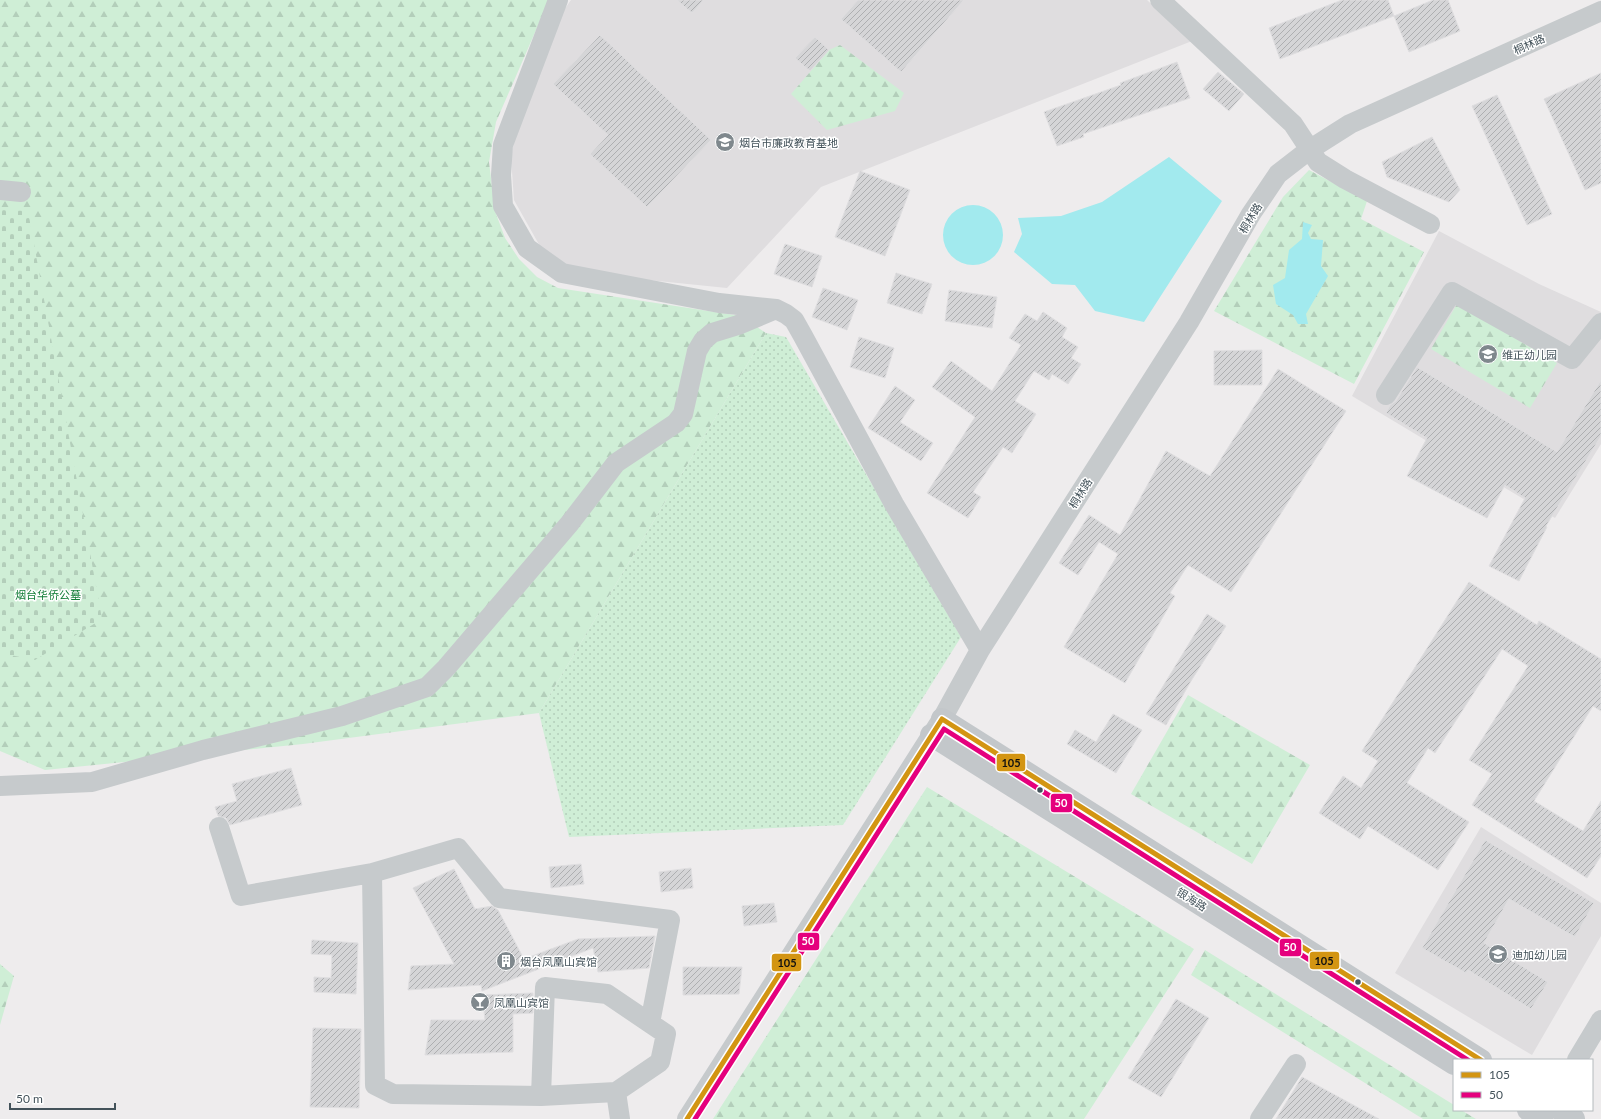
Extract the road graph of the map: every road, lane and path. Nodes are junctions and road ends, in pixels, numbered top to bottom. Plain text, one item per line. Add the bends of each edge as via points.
1 (558, 0) edge
2 (1160, 0) edge
3 (1601, 11) edge
4 (1309, 150) junction
5 (0, 190) edge
6 (21, 192) dead end
7 (1430, 224) dead end
8 (776, 309) junction
9 (1601, 323) edge
10 (1386, 395) dead end
11 (980, 650) junction
12 (936, 727) junction
13 (0, 786) edge
14 (219, 826) dead end
15 (372, 873) junction
16 (1601, 1020) edge
17 (650, 1023) junction
18 (1479, 1059) edge
19 (1577, 1059) edge
20 (1453, 1063) edge
21 (1296, 1064) dead end
22 (616, 1092) junction
23 (541, 1096) junction
24 (1530, 1111) edge
25 (1562, 1111) edge
26 (620, 1119) edge
27 (687, 1119) edge
28 (1260, 1119) edge
29 (1542, 1119) edge
30 (1574, 1119) edge

1 - 8 street via 502,145 503,206 527,248 562,273 719,303
2 - 4 street via 1293,124
3 - 4 street, 桐林路 via 1350,124
4 - 7 street via 1318,162 1345,179
4 - 11 street, 桐林路 via 1278,174 1251,214 1189,322
5 - 6 street
8 - 11 street via 794,320 894,504
8 - 13 street via 712,333 703,341 697,351 683,414 676,423 616,463 570,523 446,668 427,686 342,716 203,750 92,782
9 - 10 street via 1572,359 1452,292
11 - 12 street, 桐林路
12 - 18 main road, 银海路
12 - 20 main road, 银海路
12 - 27 street, 桐林路
14 - 15 street via 241,896
15 - 17 street via 458,848 499,898 670,920
15 - 23 street via 375,1085 393,1094
16 - 19 street
17 - 22 street via 666,1034 660,1062
17 - 23 street via 607,994 545,987
21 - 28 street
22 - 23 street
22 - 26 street
24 - 29 main road
25 - 30 main road

